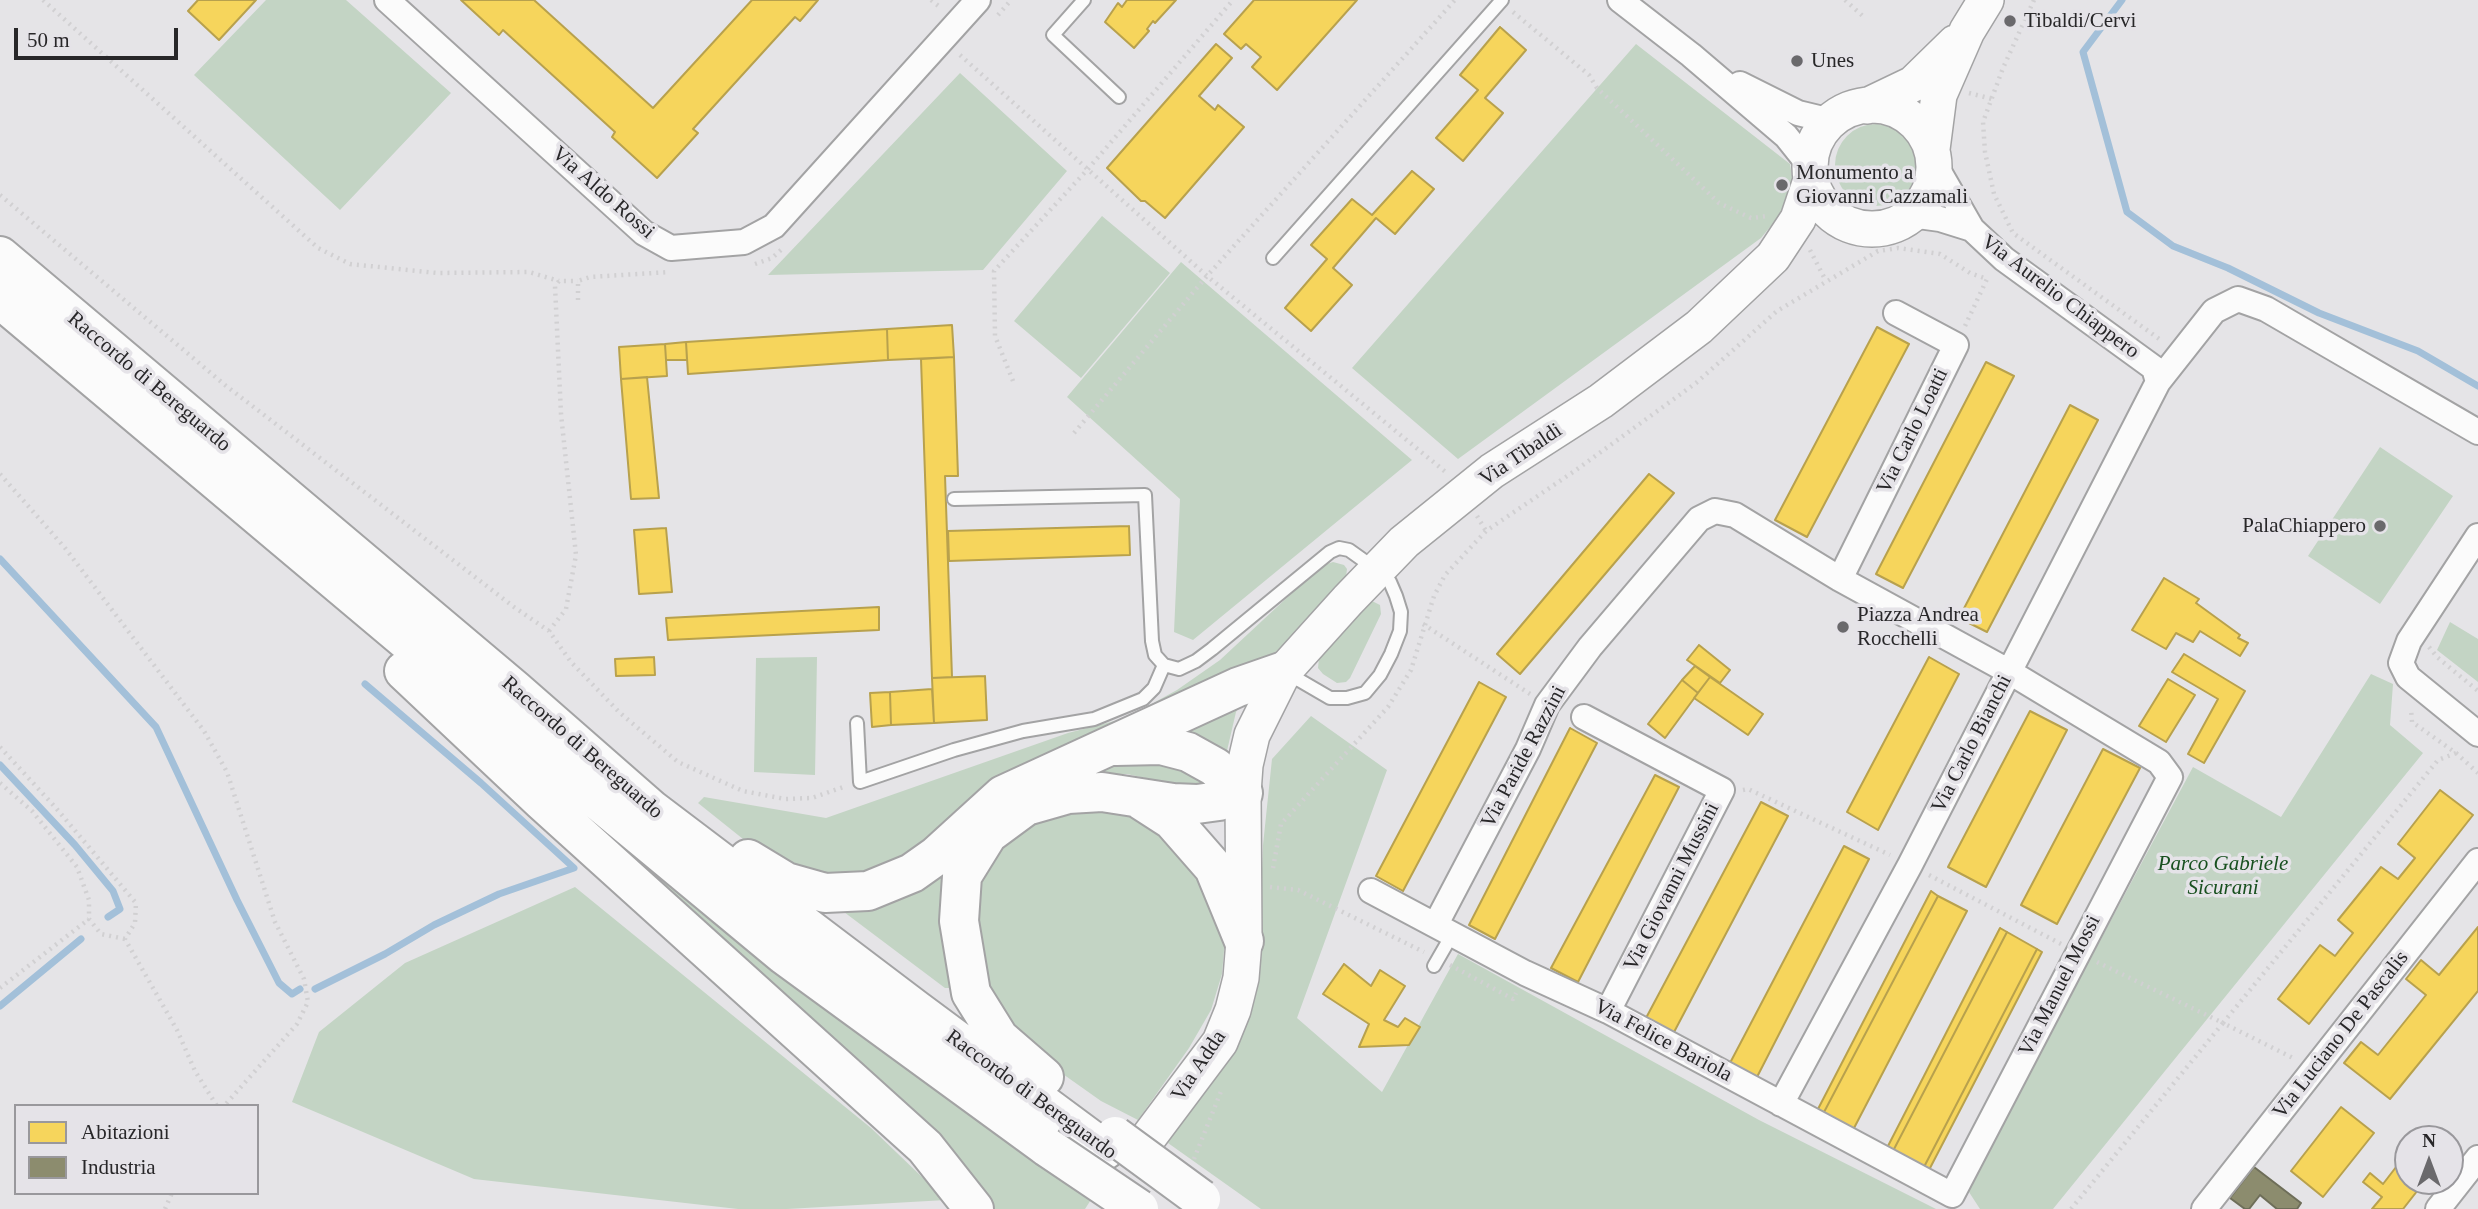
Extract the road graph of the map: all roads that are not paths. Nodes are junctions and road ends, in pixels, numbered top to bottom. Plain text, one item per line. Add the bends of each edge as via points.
1 (387, 0) edge
2 (978, 0) edge
3 (1084, 0) edge
4 (1620, 0) edge
5 (1986, 0) edge
6 (1502, 1) edge
7 (1967, 31) junction
8 (1691, 55) junction
9 (1119, 97) dead end
10 (1867, 106) junction
11 (1831, 121) junction
12 (1933, 156) junction
13 (1810, 173) junction
14 (1911, 215) junction
15 (1862, 229) junction
16 (1972, 229) junction
17 (0, 256) edge
18 (1773, 257) junction
19 (1273, 258) dead end
20 (0, 299) edge
21 (1896, 313) dead end
22 (2158, 382) junction
23 (2478, 432) edge
24 (188, 458) junction
25 (954, 499) dead end
26 (2478, 536) edge
27 (1377, 569) junction
28 (1840, 579) junction
29 (1164, 665) junction
30 (1284, 671) junction
31 (2008, 671) junction
32 (516, 690) junction
33 (1584, 717) dead end
34 (857, 723) dead end
35 (2478, 734) edge
36 (1103, 747) junction
37 (1242, 793) junction
38 (1136, 797) junction
39 (2478, 861) edge
40 (1371, 891) dead end
41 (1445, 929) junction
42 (1244, 941) junction
43 (1437, 962) road end
44 (1608, 1011) junction
45 (1781, 1104) junction
46 (1122, 1143) junction
47 (2478, 1158) edge
48 (1952, 1195) joint
49 (1199, 1197) edge
50 (1115, 1207) edge
51 (974, 1209) edge
52 (2204, 1209) edge
53 (2438, 1209) edge

1 - 2 street, Via Aldo Rossi via 645,233 671,248 744,243 774,226
3 - 9 lane via 1052,35
4 - 8 street
5 - 7 street
6 - 19 lane
7 - 10 street via 1913,83
7 - 12 street via 1939,95
8 - 11 street via 1798,113
8 - 13 street via 1786,135
10 - 11 street via 1848,110
10 - 12 street via 1888,107 1907,116 1922,130
11 - 13 street via 1816,141
12 - 14 street via 1927,197
12 - 16 street
13 - 15 street via 1829,212
13 - 18 street, Via Tibaldi via 1798,219
14 - 15 street via 1888,227
14 - 16 street, Via Aurelio Chiappero
15 - 18 street, Via Tibaldi via 1817,238
16 - 22 street, Via Aurelio Chiappero via 2004,259 2154,368
17 - 32 highway, Raccordo di Bereguardo
18 - 27 street, Via Tibaldi via 1699,327 1601,401 1492,471
20 - 24 highway, Raccordo di Bereguardo
21 - 28 street, Via Carlo Loatti via 1956,345
22 - 23 street, Via Carlo Bianchi via 2214,311 2238,299 2266,310
22 - 31 street, Via Carlo Bianchi
24 - 50 highway, Raccordo di Bereguardo, bridge via 784,955 1046,1147
24 - 51 highway via 532,791 925,1147
25 - 29 lane via 1146,495 1152,641 1155,655
26 - 35 street via 2409,641 2401,663 2408,677
27 - 29 lane via 1349,550 1330,552 1196,661 1179,669
27 - 30 street, Via Tibaldi
27 - 30 lane via 1390,582 1401,612 1391,654 1365,693 1330,698
28 - 31 street
28 - 41 street, Via Paride Razzini via 1735,515 1715,511 1699,519 1547,705
29 - 34 lane via 1154,688 1143,699 1094,719 1023,731 860,782
30 - 36 highway
30 - 37 street, Via Tibaldi via 1252,735
31 - 45 street, Via Carlo Bianchi
31 - 48 street, Via Manuel Mossi via 2160,762 2170,777
32 - 36 highway via 707,832 786,882 825,892 868,891 912,873 1003,795
32 - 46 highway, Raccordo di Bereguardo via 700,848
33 - 44 street, Via Giovanni Mussini via 1722,790
36 - 37 highway via 1161,745 1188,752 1215,767
37 - 38 highway via 1197,804
37 - 42 street, Via Adda
38 - 42 highway via 1172,820 1214,868
38 - 46 highway via 1068,794 1026,806 988,834 962,876 959,921 971,993 999,1038
39 - 52 street, Via Luciano De Pascalis
40 - 41 street, Via Felice Bariola
41 - 43 lane
41 - 44 street, Via Felice Bariola
42 - 46 street, Via Adda via 1241,978 1220,1042
44 - 45 street, Via Felice Bariola
45 - 48 street, Via Felice Bariola
46 - 49 highway, Raccordo di Bereguardo
47 - 53 street

